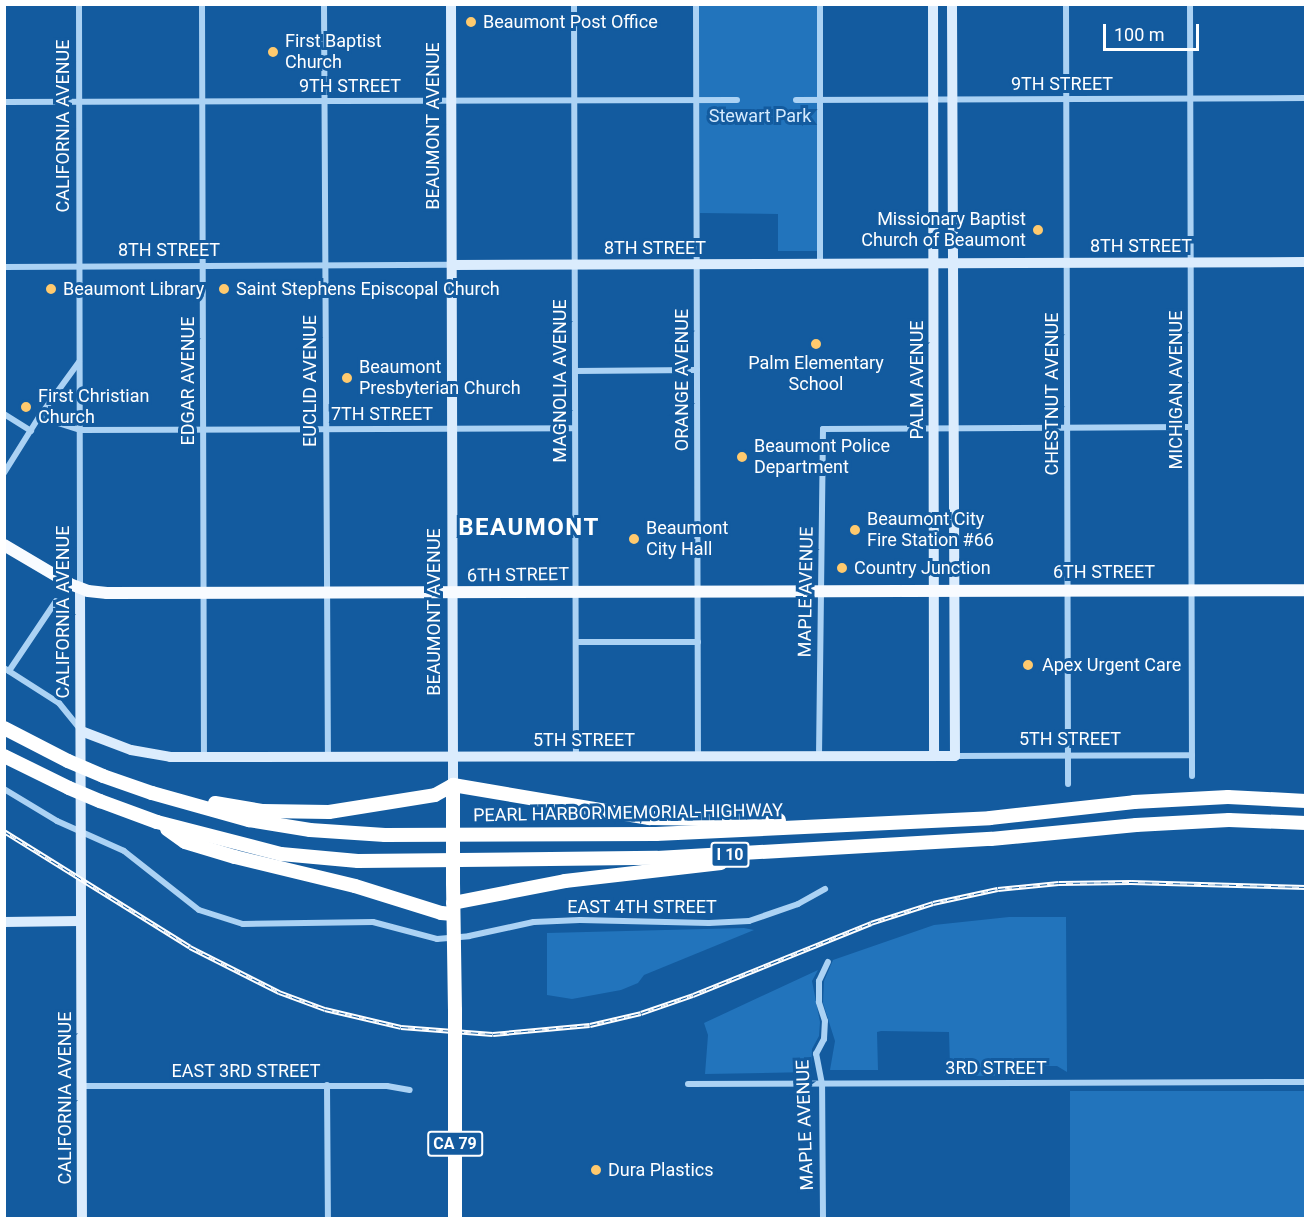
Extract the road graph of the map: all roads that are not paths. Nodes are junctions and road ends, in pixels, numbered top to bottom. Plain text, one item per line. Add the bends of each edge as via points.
1 (79, 4) edge
2 (202, 4) edge
3 (324, 4) edge
4 (451, 4) edge
5 (574, 4) edge
6 (696, 4) edge
7 (819, 4) edge
8 (933, 4) edge
9 (952, 4) edge
10 (1066, 4) edge
11 (1190, 4) edge
12 (933, 17) junction
13 (952, 17) junction
14 (1305, 98) edge
15 (933, 99) junction
16 (1066, 99) junction
17 (1190, 99) junction
18 (574, 100) junction
19 (696, 100) junction
20 (737, 100) dead end
21 (796, 100) dead end
22 (819, 100) junction
23 (952, 100) junction
24 (202, 101) junction
25 (324, 101) junction
26 (451, 101) junction
27 (4, 102) edge
28 (79, 102) junction
29 (933, 182) junction
30 (952, 182) junction
31 (1305, 262) edge
32 (1066, 263) junction
33 (1191, 263) junction
34 (820, 264) junction
35 (933, 264) junction
36 (953, 264) junction
37 (575, 265) junction
38 (698, 265) junction
39 (202, 266) junction
40 (325, 266) junction
41 (452, 266) junction
42 (4, 267) edge
43 (80, 267) junction
44 (933, 345) junction
45 (953, 345) junction
46 (80, 361) junction
47 (697, 370) junction
48 (575, 371) junction
49 (4, 414) edge
50 (39, 417) junction
51 (1191, 427) junction
52 (452, 428) junction
53 (575, 428) junction
54 (934, 428) junction
55 (953, 428) junction
56 (1067, 428) junction
57 (325, 429) junction
58 (31, 430) junction
59 (80, 430) junction
60 (203, 430) junction
61 (4, 473) edge
62 (933, 510) junction
63 (954, 510) junction
64 (4, 545) edge
65 (80, 589) junction
66 (954, 590) junction
67 (1067, 590) junction
68 (1191, 590) junction
69 (1305, 590) edge
70 (821, 591) junction
71 (933, 591) junction
72 (698, 592) junction
73 (576, 593) junction
74 (203, 594) junction
75 (327, 594) junction
76 (452, 594) junction
77 (56, 601) dead end
78 (576, 642) junction
79 (698, 642) junction
80 (7, 669) edge
81 (934, 673) junction
82 (955, 673) junction
83 (4, 728) edge
84 (81, 731) junction
85 (1192, 755) junction
86 (4, 756) edge
87 (698, 756) junction
88 (819, 756) junction
89 (934, 756) junction
90 (955, 756) junction
91 (1068, 756) junction
92 (204, 757) junction
93 (328, 757) junction
94 (453, 757) junction
95 (576, 757) junction
96 (1192, 776) dead end
97 (109, 778) junction
98 (1068, 784) dead end
99 (453, 785) junction
100 (4, 789) edge
101 (1305, 801) edge
102 (157, 822) junction
103 (1305, 823) edge
104 (829, 825) junction
105 (80, 833) junction
106 (801, 852) junction
107 (825, 889) dead end
108 (453, 908) junction
109 (80, 921) junction
110 (4, 922) edge
111 (454, 938) junction
112 (828, 962) dead end
113 (1305, 1082) edge
114 (688, 1084) dead end
115 (822, 1084) junction
116 (327, 1085) junction
117 (82, 1086) junction
118 (410, 1090) dead end
119 (82, 1218) edge
120 (328, 1218) edge
121 (455, 1218) edge
122 (823, 1218) edge

1 - 28 street, CALIFORNIA AVENUE
2 - 24 street, EDGAR AVENUE
3 - 25 street, EUCLID AVENUE
4 - 26 street, BEAUMONT AVENUE
5 - 18 street, MAGNOLIA AVENUE
6 - 19 street, ORANGE AVENUE
7 - 22 street
8 - 12 street, PALM AVENUE
9 - 13 street, PALM AVENUE
10 - 16 street, CHESTNUT AVENUE
11 - 17 street, MICHIGAN AVENUE
12 - 13 street
12 - 15 street, PALM AVENUE
13 - 23 street, PALM AVENUE
14 - 17 street, 9TH STREET
15 - 22 street, 9TH STREET
15 - 23 street, 9TH STREET
15 - 29 street, PALM AVENUE
16 - 17 street, 9TH STREET
16 - 23 street, 9TH STREET
16 - 32 street, CHESTNUT AVENUE
17 - 33 street, MICHIGAN AVENUE
18 - 19 street, 9TH STREET
18 - 26 street, 9TH STREET
18 - 37 street, MAGNOLIA AVENUE
19 - 20 street, 9TH STREET
19 - 38 street, ORANGE AVENUE
21 - 22 street, 9TH STREET
22 - 34 street
23 - 30 street, PALM AVENUE
24 - 25 street, 9TH STREET
24 - 28 street, 9TH STREET
24 - 39 street, EDGAR AVENUE
25 - 26 street, 9TH STREET
25 - 40 street, EUCLID AVENUE
26 - 41 street, BEAUMONT AVENUE
27 - 28 street, 9TH STREET
28 - 43 street, CALIFORNIA AVENUE
29 - 30 street
29 - 35 street, PALM AVENUE
30 - 36 street, PALM AVENUE
31 - 33 street, 8TH STREET
32 - 33 street, 8TH STREET
32 - 36 street, 8TH STREET
32 - 56 street, CHESTNUT AVENUE
33 - 51 street, MICHIGAN AVENUE
34 - 35 street, 8TH STREET
34 - 38 street, 8TH STREET
35 - 36 street, 8TH STREET
35 - 44 street, PALM AVENUE
36 - 45 street, PALM AVENUE
37 - 38 street, 8TH STREET
37 - 41 street, 8TH STREET
37 - 48 street, MAGNOLIA AVENUE
38 - 47 street, ORANGE AVENUE
39 - 40 street, 8TH STREET
39 - 43 street, 8TH STREET
39 - 60 street, EDGAR AVENUE
40 - 41 street, 8TH STREET
40 - 57 street, EUCLID AVENUE
41 - 52 street, BEAUMONT AVENUE
42 - 43 street, 8TH STREET
43 - 46 street, CALIFORNIA AVENUE
44 - 45 street
44 - 54 street, PALM AVENUE
45 - 55 street, PALM AVENUE
46 - 50 street
46 - 59 street, CALIFORNIA AVENUE
47 - 48 street
47 - 72 street, ORANGE AVENUE
48 - 53 street, MAGNOLIA AVENUE
49 - 58 street
50 - 58 street
50 - 59 street, 7TH STREET
51 - 56 street
51 - 68 street, MICHIGAN AVENUE
52 - 53 street, 7TH STREET
52 - 57 street, 7TH STREET
52 - 76 street, BEAUMONT AVENUE
53 - 73 street, MAGNOLIA AVENUE
54 - 55 street
54 - 62 street, PALM AVENUE
54 - 70 street, MAPLE AVENUE via 823,429
55 - 56 street
55 - 63 street, PALM AVENUE
56 - 67 street, CHESTNUT AVENUE
57 - 60 street, 7TH STREET
57 - 75 street, EUCLID AVENUE
58 - 61 street
59 - 60 street, 7TH STREET
59 - 65 street, CALIFORNIA AVENUE
60 - 74 street, EDGAR AVENUE
62 - 63 street
62 - 71 street, PALM AVENUE
63 - 66 street, PALM AVENUE
64 - 65 main road, 6TH STREET
65 - 74 main road, 6TH STREET
65 - 84 street, CALIFORNIA AVENUE
66 - 67 main road, 6TH STREET
66 - 71 main road, 6TH STREET
66 - 82 street, PALM AVENUE
67 - 68 main road, 6TH STREET
67 - 91 street, CHESTNUT AVENUE
68 - 69 main road, 6TH STREET
68 - 85 street, MICHIGAN AVENUE
70 - 71 main road, 6TH STREET
70 - 72 main road, 6TH STREET
70 - 88 street, MAPLE AVENUE
71 - 81 street, PALM AVENUE
72 - 73 main road, 6TH STREET
72 - 79 street, ORANGE AVENUE
73 - 76 main road, 6TH STREET
73 - 78 street, MAGNOLIA AVENUE
74 - 75 main road, 6TH STREET
74 - 92 street, EDGAR AVENUE
75 - 76 main road, 6TH STREET
75 - 93 street, EUCLID AVENUE
76 - 94 street, BEAUMONT AVENUE
77 - 80 street
78 - 79 street
78 - 95 street, MAGNOLIA AVENUE
79 - 87 street, ORANGE AVENUE
80 - 84 street via 59,703
81 - 82 street
81 - 89 street, PALM AVENUE
82 - 90 street, PALM AVENUE
83 - 97 highway, PEARL HARBOR MEMORIAL HIGHWAY / I 10, bridge
84 - 92 street, 5TH STREET via 150,756
84 - 105 street, CALIFORNIA AVENUE
85 - 91 street, 5TH STREET
85 - 96 street, MICHIGAN AVENUE
86 - 102 highway, I 10, bridge via 69,788
87 - 88 street, 5TH STREET
87 - 95 street, 5TH STREET
88 - 89 street, 5TH STREET
89 - 90 street, 5TH STREET
90 - 91 street, 5TH STREET
91 - 98 street, CHESTNUT AVENUE
92 - 93 street, 5TH STREET
93 - 94 street, 5TH STREET
94 - 95 street, 5TH STREET
94 - 99 street, BEAUMONT AVENUE
97 - 99 highway via 228,806 294,814 435,795
97 - 104 highway, PEARL HARBOR MEMORIAL HIGHWAY / I 10 via 258,822 385,835 656,834
99 - 104 highway via 649,818 792,820
99 - 108 highway, BEAUMONT AVENUE / CA 79, bridge
100 - 105 street, EAST 4TH STREET
101 - 104 highway, PEARL HARBOR MEMORIAL HIGHWAY / I 10 via 1228,797 990,818
102 - 106 highway, I 10 via 280,854 358,861 657,858
102 - 108 highway via 185,842 355,886 441,913
103 - 106 highway, I 10 via 1229,820 1136,825
105 - 109 street, CALIFORNIA AVENUE
105 - 111 street, EAST 4TH STREET via 124,851 199,910 243,924 373,922 437,939
106 - 108 highway via 565,881
107 - 111 street, EAST 4TH STREET via 798,904 748,921 534,922
108 - 111 highway, BEAUMONT AVENUE / CA 79
109 - 110 street
109 - 117 street, CALIFORNIA AVENUE
111 - 121 highway, BEAUMONT AVENUE / CA 79, bridge
112 - 115 street, MAPLE AVENUE via 818,988 825,1021 824,1039 816,1054
113 - 115 street, 3RD STREET
114 - 115 street, 3RD STREET
115 - 122 street, MAPLE AVENUE
116 - 117 street, EAST 3RD STREET
116 - 118 street, EAST 3RD STREET
116 - 120 street
117 - 119 street, CALIFORNIA AVENUE

